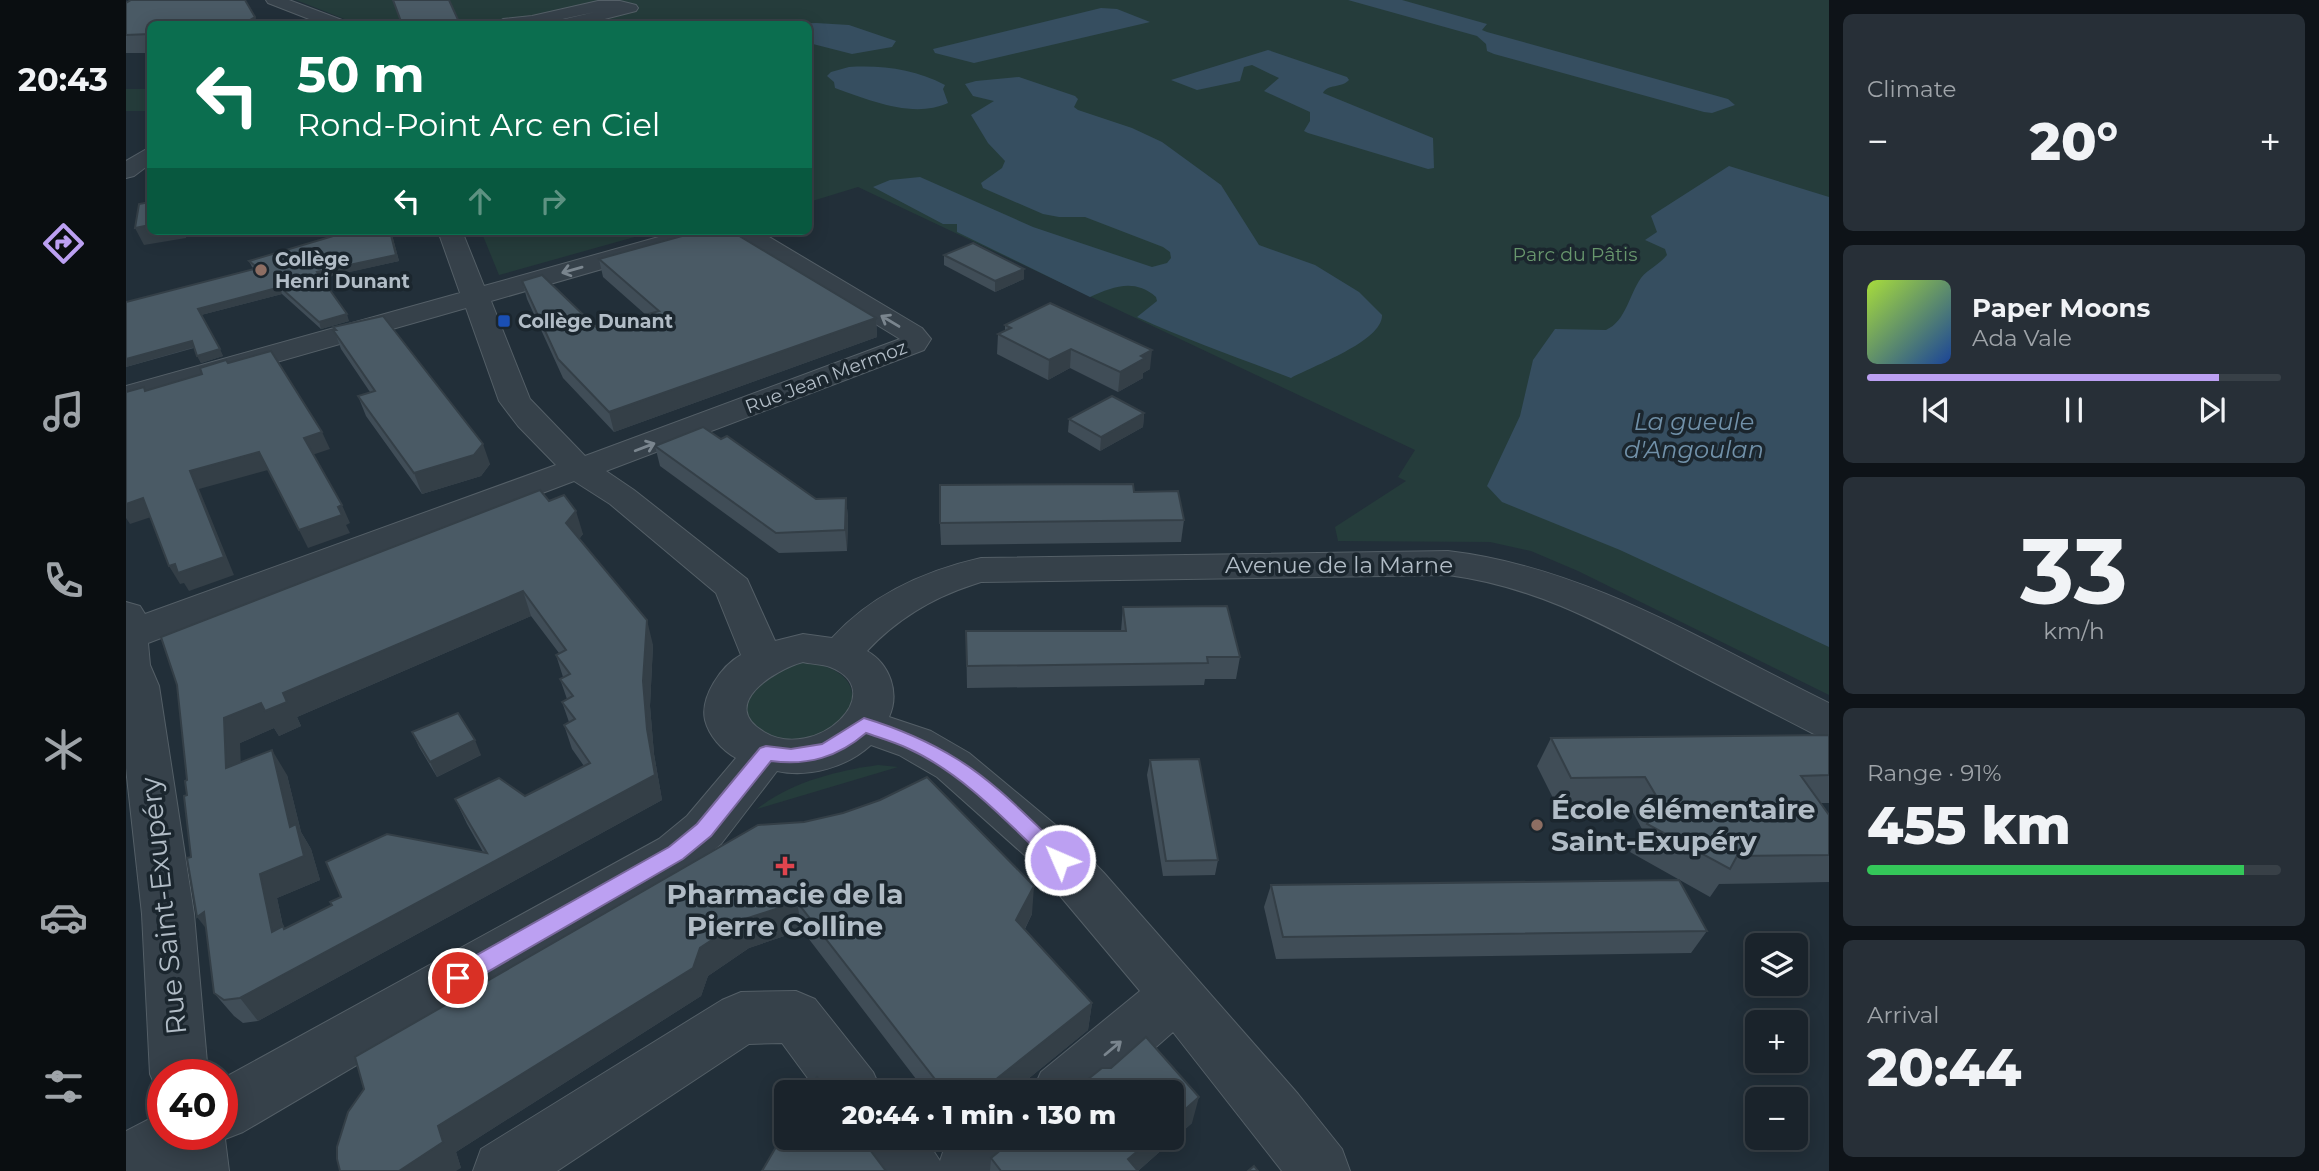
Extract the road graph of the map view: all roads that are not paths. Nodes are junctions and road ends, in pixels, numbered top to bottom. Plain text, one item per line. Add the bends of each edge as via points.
1 (274, 0) edge
2 (328, 21) edge
3 (549, 21) edge
4 (579, 21) edge
5 (146, 145) edge
6 (126, 171) edge
7 (451, 235) edge
8 (694, 235) edge
9 (748, 235) edge
10 (474, 297) junction
11 (126, 396) edge
12 (580, 470) junction
13 (126, 629) edge
14 (841, 654) junction
15 (763, 659) junction
16 (1829, 722) edge
17 (864, 725) junction
18 (766, 753) junction
19 (1176, 995) junction
20 (178, 1059) edge
21 (844, 1080) edge
22 (1075, 1080) edge
23 (238, 1102) edge
24 (151, 1150) edge
25 (197, 1150) edge
26 (897, 1150) edge
27 (991, 1150) edge
28 (126, 1163) edge
29 (200, 1171) edge
30 (503, 1171) edge
31 (913, 1171) edge
32 (966, 1171) edge
33 (1320, 1171) edge

1 - 2 street
3 - 4 street via 596,2 623,2 630,8
5 - 6 street
7 - 10 street
8 -> 10 street
12 -> 9 street, Rue Jean Mermoz via 914,344 912,334
10 - 11 street
10 - 12 street via 515,401
12 - 13 street
12 - 15 street via 622,497 726,580
13 - 20 street, Rue Saint-Exupéry via 167,902
14 - 15 street via 803,648
14 - 16 street, Avenue de la Marne via 852,640 906,600 935,583 981,570 1483,566 1562,589
14 - 17 street via 861,666 873,684 874,705
15 - 18 street via 733,684 725,705 737,737
17 - 18 street via 825,751 791,757
17 - 19 street via 915,743 970,778 1047,846
18 - 23 street via 704,830 676,853
22 -> 19 street
19 - 33 street
21 - 30 street via 796,1017 741,1018
24 - 28 street
25 - 29 street
26 - 31 street
27 - 32 street

